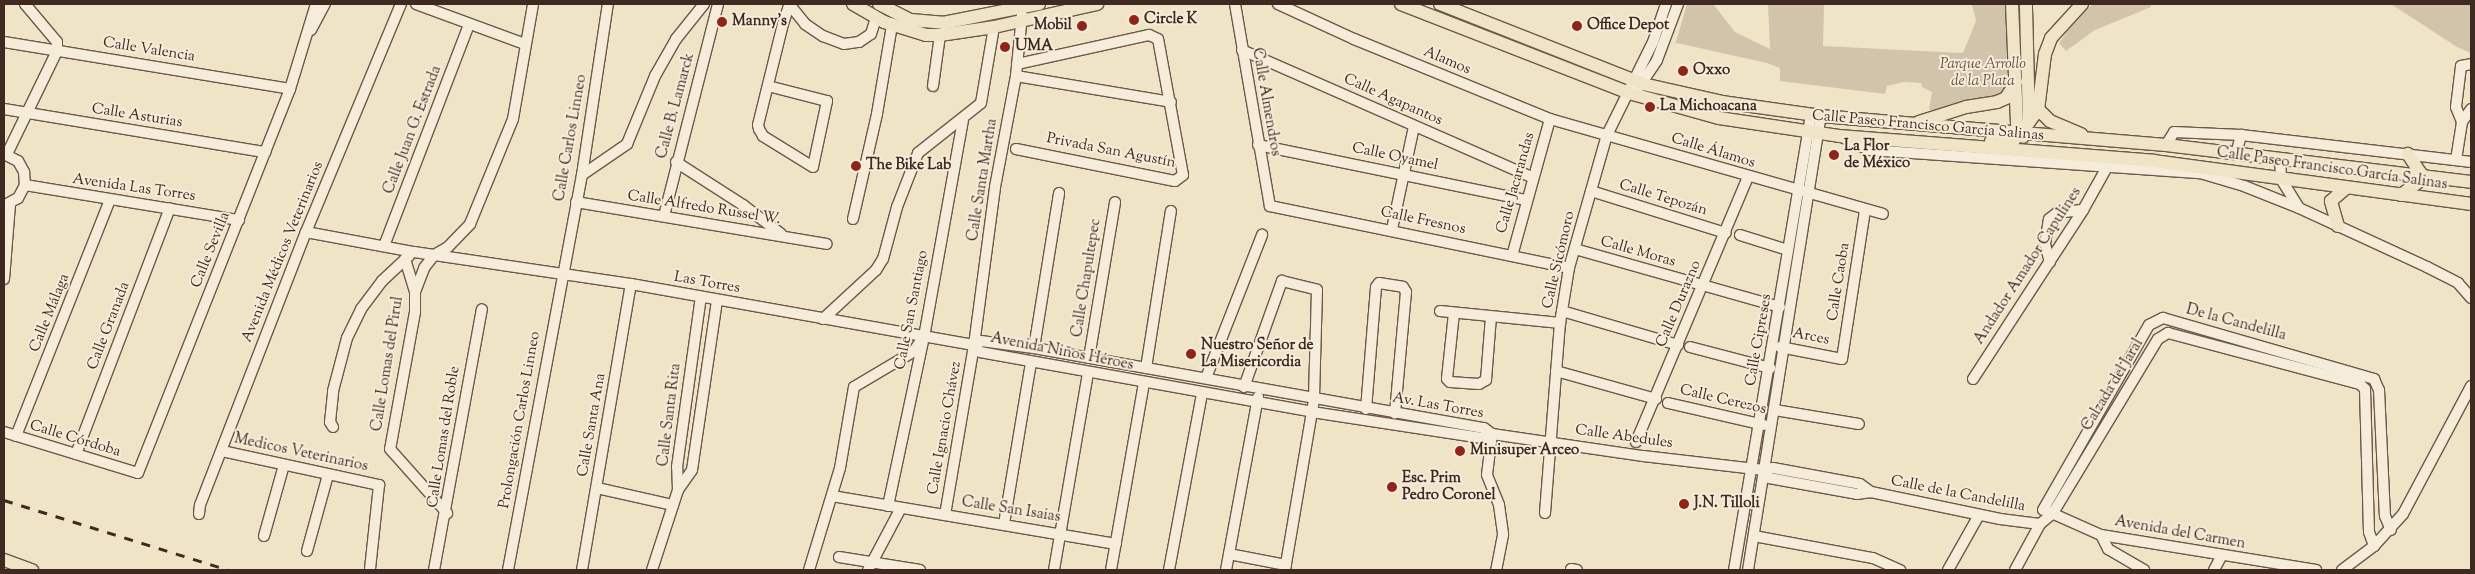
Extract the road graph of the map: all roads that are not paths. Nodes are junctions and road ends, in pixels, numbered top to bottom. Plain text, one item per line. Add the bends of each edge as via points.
1 (24, 4) edge
2 (316, 4) edge
3 (325, 4) edge
4 (401, 4) edge
5 (416, 4) edge
6 (533, 4) edge
7 (608, 4) edge
8 (704, 4) edge
9 (718, 4) edge
10 (789, 4) edge
11 (853, 4) edge
12 (879, 4) edge
13 (1039, 4) edge
14 (1091, 4) edge
15 (1234, 4) edge
16 (1278, 4) edge
17 (1401, 4) edge
18 (1440, 4) edge
19 (1666, 4) edge
20 (1678, 4) edge
21 (2012, 4) edge
22 (2026, 4) edge
23 (2082, 4) edge
24 (1022, 14) junction
25 (876, 18) junction
26 (1660, 21) junction
27 (469, 25) junction
28 (892, 25) junction
29 (1671, 25) junction
30 (994, 27) junction
31 (940, 35) junction
32 (308, 36) junction
33 (4, 42) edge
34 (525, 44) junction
35 (57, 50) junction
36 (1242, 50) junction
37 (1018, 64) junction
38 (2471, 64) edge
39 (1016, 76) junction
40 (1638, 82) junction
41 (2016, 82) junction
42 (768, 86) junction
43 (933, 86) dead end
44 (290, 89) junction
45 (1629, 92) junction
46 (2029, 96) junction
47 (1170, 102) junction
48 (4, 109) edge
49 (2471, 109) edge
50 (2038, 110) junction
51 (26, 113) junction
52 (1816, 115) junction
53 (1550, 119) junction
54 (963, 120) junction
55 (2462, 122) junction
56 (1914, 124) junction
57 (1414, 126) junction
58 (2025, 128) junction
59 (1814, 132) junction
60 (1608, 135) junction
61 (2241, 135) junction
62 (1840, 136) junction
63 (1900, 140) junction
64 (2100, 141) junction
65 (1258, 145) junction
66 (2166, 145) junction
67 (1016, 148) dead end
68 (265, 152) junction
69 (2038, 152) junction
70 (5, 154) edge
71 (2236, 154) junction
72 (2408, 154) junction
73 (2280, 158) junction
74 (2456, 160) junction
75 (676, 162) junction
76 (2471, 162) edge
77 (2154, 165) junction
78 (2107, 167) junction
79 (1402, 174) junction
80 (2421, 174) junction
81 (582, 175) junction
82 (1532, 177) junction
83 (1748, 177) junction
84 (2281, 180) junction
85 (2471, 182) edge
86 (25, 185) junction
87 (2346, 188) junction
88 (1591, 191) junction
89 (1800, 192) junction
90 (1059, 193) dead end
91 (1810, 194) junction
92 (2401, 195) junction
93 (110, 200) junction
94 (1526, 200) junction
95 (576, 202) junction
96 (1115, 202) dead end
97 (7, 204) edge
98 (2471, 204) edge
99 (1270, 206) joint
100 (170, 208) junction
101 (2298, 208) junction
102 (1865, 210) junction
103 (2083, 210) junction
104 (1171, 211) dead end
105 (1883, 214) dead end
106 (664, 216) junction
107 (852, 219) dead end
108 (239, 220) junction
109 (2338, 226) junction
110 (1392, 230) junction
111 (306, 232) junction
112 (1726, 233) junction
113 (782, 235) junction
114 (1262, 235) dead end
115 (1740, 235) dead end
116 (827, 244) dead end
117 (384, 246) junction
118 (1575, 249) junction
119 (1788, 250) junction
120 (414, 252) junction
121 (434, 255) junction
122 (1512, 256) junction
123 (405, 260) junction
124 (2050, 262) junction
125 (1569, 268) junction
126 (562, 276) junction
127 (4, 279) edge
128 (631, 284) junction
129 (1704, 286) junction
130 (416, 292) junction
131 (702, 297) junction
132 (2471, 298) edge
133 (717, 300) junction
134 (1780, 307) junction
135 (482, 309) dead end
136 (1440, 311) dead end
137 (1562, 311) junction
138 (1454, 313) junction
139 (1491, 316) junction
140 (823, 319) junction
141 (1560, 323) junction
142 (924, 337) junction
143 (974, 345) junction
144 (1678, 345) junction
145 (1774, 346) junction
146 (2265, 346) junction
147 (1690, 347) dead end
148 (1034, 348) junction
149 (1786, 348) junction
150 (1089, 358) junction
151 (1842, 358) joint
152 (2262, 358) junction
153 (1032, 362) junction
154 (1116, 363) junction
155 (1146, 368) junction
156 (1770, 368) junction
157 (1556, 371) junction
158 (1173, 372) junction
159 (1088, 373) junction
160 (1113, 377) junction
161 (1206, 378) junction
162 (1973, 379) dead end
163 (1144, 383) junction
164 (2471, 386) edge
165 (1244, 387) junction
166 (1170, 388) junction
167 (1259, 390) junction
168 (1202, 393) junction
169 (1656, 399) junction
170 (1314, 400) junction
171 (1256, 402) junction
172 (1668, 403) dead end
173 (1366, 409) junction
174 (1775, 410) junction
175 (1312, 412) junction
176 (1395, 414) junction
177 (1759, 424) junction
178 (1858, 424) dead end
179 (332, 427) dead end
180 (1772, 427) junction
181 (4, 432) edge
182 (1492, 434) junction
183 (16, 436) junction
184 (1550, 442) junction
185 (1636, 442) dead end
186 (222, 451) junction
187 (76, 454) junction
188 (284, 465) junction
189 (1751, 468) junction
190 (1764, 470) junction
191 (138, 473) joint
192 (328, 475) junction
193 (596, 488) junction
194 (678, 490) junction
195 (832, 496) junction
196 (673, 505) junction
197 (888, 506) junction
198 (901, 508) junction
199 (447, 513) junction
200 (1545, 513) dead end
201 (199, 514) dead end
202 (946, 515) junction
203 (1979, 515) junction
204 (2045, 516) junction
205 (1004, 524) junction
206 (2391, 530) junction
207 (1060, 534) junction
208 (2101, 535) junction
209 (264, 536) dead end
210 (1754, 536) junction
211 (1116, 544) junction
212 (2374, 546) junction
213 (307, 551) dead end
214 (1230, 554) junction
215 (2222, 555) junction
216 (839, 557) dead end
217 (4, 560) edge
218 (869, 566) edge
219 (1285, 568) edge
220 (370, 569) dead end
221 (2019, 569) edge
222 (32, 570) edge
223 (434, 570) edge
224 (508, 570) edge
225 (582, 570) edge
226 (652, 570) edge
227 (809, 570) edge
228 (920, 570) edge
229 (1054, 570) edge
230 (1111, 570) edge
231 (1169, 570) edge
232 (1226, 570) edge
233 (1496, 570) edge
234 (1734, 570) edge
235 (1748, 570) edge
236 (1900, 570) edge
237 (1948, 570) edge
238 (2144, 570) edge
239 (2217, 570) edge
240 (2316, 570) edge
241 (2342, 570) edge

1 - 35 street via 57,42
2 - 32 street, Calle Sevilla
3 - 32 street, Calle Sevilla
4 - 111 street, Avenida Médicos Veterinarios
5 - 27 street
6 - 34 street
7 - 81 street, Calle Carlos Linneo
8 - 81 street via 676,39 655,76 627,144
9 - 75 street, Calle B. Lamarck
10 - 25 street via 805,24 844,44 859,42 871,34
10 - 42 street
11 - 25 main road
12 - 24 main road via 911,20 943,23
13 - 24 main road
14 - 24 main road
15 - 36 street, Calle Almendros
16 - 53 street, Alamos via 1354,39
17 - 45 main road, Calle Paseo Francisco García Salinas
18 - 40 main road, Calle Paseo Francisco García Salinas
19 - 26 street
20 - 29 street
21 - 41 main road
22 - 46 main road
23 - 50 main road via 2051,38 2045,54
24 - 30 main road
24 - 37 street, Calle Santa Martha
25 - 28 main road
26 - 29 street
26 - 40 street
27 - 34 street
27 - 117 street, Calle Juan G. Estrada
28 - 31 main road via 926,35
28 - 107 street via 877,114
29 - 40 street
30 - 31 main road
30 - 54 street via 980,103
31 - 43 street
32 - 44 street, Calle Sevilla
33 - 35 street, Calle Valencia
34 - 121 street via 513,119 470,224 448,248
35 - 44 street, Calle Valencia
35 - 51 street
36 - 57 street, Calle Agapantos
36 - 65 street, Calle Almendros
37 - 39 street, Calle Santa Martha
37 - 47 street, Privada San Agustín via 1149,35 1161,43
38 - 55 street via 2461,66 2456,107
39 - 47 street
39 - 143 street, Calle Santa Martha via 995,187
40 - 45 street
40 - 52 main road, Calle Paseo Francisco García Salinas via 1722,102
41 - 56 main road via 2009,94 1998,102 1966,107
41 - 58 main road via 2017,124
42 - 42 street via 759,129 763,136 813,167 827,101
44 - 68 street, Calle Sevilla
45 - 59 main road, Calle Paseo Francisco García Salinas via 1719,118
45 - 60 street, Calle Sicómoro
46 - 50 main road
46 - 58 main road
47 - 67 street, Privada San Agustín via 1184,175 1180,180
48 - 51 street, Calle Asturias
49 - 55 street
50 - 58 main road
50 - 64 main road via 2058,126
51 - 68 street, Calle Asturias
51 - 70 street
52 - 56 main road, Calle Paseo Francisco García Salinas
52 - 59 street, Calle Cipreses
53 - 60 street, Alamos
53 - 82 street, Calle Jacarandas
54 - 140 street via 918,153 897,206 883,258 876,270
54 - 142 street, Calle San Santiago
55 - 74 street
56 - 58 main road, Calle Paseo Francisco García Salinas
57 - 79 street
57 - 82 street, Calle Agapantos
58 - 63 main road via 2006,142 1934,138
58 - 64 main road, Calle Paseo Francisco García Salinas
58 - 69 main road
59 - 62 main road, Calle Paseo Francisco García Salinas
59 - 89 street, Calle Cipreses
59 - 91 street, Calle Cipreses
60 - 83 street, Calle Álamos
60 - 88 street, Calle Sicómoro
61 - 66 street via 2174,132
61 - 71 street
61 - 72 street
62 - 63 main road, Calle Paseo Francisco García Salinas
62 - 78 street via 1869,150
63 - 69 main road, Calle Paseo Francisco García Salinas
64 - 66 main road, Calle Paseo Francisco García Salinas
65 - 79 street, Calle Oyamel
65 - 99 street, Calle Almendros
66 - 71 main road, Calle Paseo Francisco García Salinas
68 - 108 street, Calle Sevilla
69 - 77 main road, Calle Paseo Francisco García Salinas
70 - 86 street via 18,161 24,172
71 - 73 main road, Calle Paseo Francisco García Salinas
72 - 74 street
72 - 80 main road
73 - 80 main road, Calle Paseo Francisco García Salinas
73 - 84 street
74 - 76 street
75 - 106 street, Calle B. Lamarck
75 - 113 street via 743,205
77 - 78 street
77 - 84 main road, Calle Paseo Francisco García Salinas
77 - 101 street via 2200,173
78 - 103 street, Andador Amador Capulines
79 - 94 street, Calle Oyamel
79 - 110 street
80 - 85 main road, Calle Paseo Francisco García Salinas
80 - 92 main road via 2418,182
81 - 95 street, Calle Carlos Linneo
82 - 94 street, Calle Jacarandas
83 - 89 street, Calle Álamos
83 - 112 street, Calle Durazno
84 - 87 main road, Calle Paseo Francisco García Salinas
84 - 101 street
86 - 93 street, Avenida Las Torres
86 - 97 street
87 - 92 main road, Calle Paseo Francisco García Salinas
87 - 109 main road via 2331,201
88 - 112 street, Calle Tepozán
88 - 118 street, Calle Sicómoro
89 - 91 street, Calle Álamos
89 - 119 street, Calle Cipreses
90 - 148 street
91 - 102 street, Calle Álamos
91 - 149 street, Calle Cipreses
92 - 98 main road, Calle Paseo Francisco García Salinas
93 - 100 street, Avenida Las Torres
93 - 183 street, Calle Málaga
94 - 122 street, Calle Jacarandas
95 - 106 street, Calle Alfredo Russel W.
95 - 126 street, Calle Carlos Linneo
96 - 150 street, Calle Chapultepec
97 - 127 street
99 - 110 street, Calle Fresnos
100 - 108 street, Avenida Las Torres
100 - 187 street, Calle Granada
101 - 109 street
102 - 105 street, Calle Álamos
102 - 151 street, Calle Caoba
103 - 124 street, Andador Amador Capulines
103 - 124 street via 2058,213 2049,219 2044,244
104 - 155 street
106 - 113 street, Calle Alfredo Russel W.
108 - 191 street, Calle Sevilla
109 - 132 street via 2458,283
110 - 122 street, Calle Fresnos
111 - 117 street
111 - 186 street, Avenida Médicos Veterinarios
112 - 129 street, Calle Durazno
113 - 116 street, Calle Alfredo Russel W.
114 - 161 street
115 - 119 street
117 - 120 street
118 - 125 street, Calle Sicómoro
118 - 129 street, Calle Moras
119 - 134 street, Calle Cipreses
120 - 121 street
120 - 123 street
121 - 126 street, Las Torres
121 - 130 street via 424,268
122 - 125 street, Calle Fresnos
123 - 130 street, Calle Lomas del Pirul
123 - 179 street via 382,281 366,302 347,338 333,391
124 - 162 street, Andador Amador Capulines
125 - 137 street, Calle Sicómoro
126 - 128 street, Las Torres
126 - 224 street, Prolongación Carlos Linneo
128 - 131 street, Las Torres
128 - 193 street, Calle Santa Ana
129 - 134 street, Calle Moras
129 - 144 street, Calle Durazno
130 - 199 street, Calle Lomas del Pirul via 390,449
131 - 133 street, Las Torres
131 - 194 street, Calle Santa Rita via 676,467
133 - 140 street, Las Torres
133 - 194 street, Calle Santa Rita via 692,470
134 - 145 street, Calle Cipreses
135 - 199 street, Calle Lomas del Roble
136 - 138 street
137 - 141 street, Calle Sicómoro
137 - 144 street
138 - 139 street
138 - 139 street via 1447,379 1450,382 1479,384 1486,380
139 - 141 street
140 - 142 street, Las Torres
141 - 157 street, Calle Sicómoro
142 - 143 street, Las Torres
142 - 195 street via 913,352 854,387
142 - 197 street, Calle San Santiago
143 - 148 street, Avenida Niños Héroes via 981,341
143 - 153 street, Avenida Niños Héroes via 980,352
143 - 202 street, Calle Ignacio Chávez
144 - 169 street, Calle Durazno
145 - 149 street, Arces
145 - 156 street, Calle Cipreses
146 - 152 street
146 - 204 street, De la Candelilla via 2163,318 2155,320
146 - 206 street, De la Candelilla via 2374,379 2379,390 2385,516
147 - 156 street
148 - 150 street, Avenida Niños Héroes
149 - 151 street, Arces
149 - 174 street, Calle Cipreses
150 - 154 street, Avenida Niños Héroes
152 - 204 street, Calzada del Jaral via 2162,334
152 - 212 street, Calzada del Jaral via 2365,389 2369,532
153 - 159 street, Avenida Niños Héroes
153 - 205 street
154 - 155 street, Avenida Niños Héroes
154 - 160 street
155 - 158 street, Avenida Niños Héroes
156 - 177 street, Calle Cipreses
157 - 169 street, Calle Cerezos
157 - 184 street, Calle Sicómoro
158 - 161 street, Avenida Niños Héroes
158 - 166 street
159 - 160 street, Avenida Niños Héroes
159 - 207 street
160 - 163 street, Avenida Niños Héroes
161 - 165 street, Av. Las Torres
163 - 166 street, Avenida Niños Héroes
163 - 211 street
164 - 206 street via 2403,514
165 - 167 street, Av. Las Torres
165 - 170 street via 1282,281 1318,290
166 - 168 street, Avenida Niños Héroes
167 - 170 street, Av. Las Torres
167 - 171 street
168 - 171 street, Av. Las Torres
168 - 231 street
169 - 185 street, Calle Durazno
170 - 173 street, Av. Las Torres
170 - 175 street
171 - 175 street, Av. Las Torres
171 - 214 street
172 - 177 street, Calle Cerezos
173 - 176 street, Av. Las Torres
173 - 176 street via 1376,287 1379,283 1403,287 1406,292
174 - 178 street
174 - 180 street, Calle Cipreses
175 - 182 street, Av. Las Torres via 1482,438
175 - 219 street
176 - 182 street, Av. Las Torres via 1484,428
177 - 180 street, Calle Cerezos
177 - 189 street, Calle Cipreses
180 - 190 street, Calle Cipreses
181 - 183 street, Calle Córdoba
182 - 184 street, Calle Abedules
182 - 233 street via 1486,475 1499,505 1503,535
183 - 187 street, Calle Córdoba
184 - 189 street, Calle Abedules
184 - 200 street, Calle Sicómoro
186 - 188 street, Medicos Veterinarios
186 - 201 street, Avenida Médicos Veterinarios
187 - 191 street, Calle Córdoba
188 - 192 street, Medicos Veterinarios
188 - 209 street
189 - 190 street
189 - 234 street, Calle Cipreses
190 - 203 street, Calle de la Candelilla via 1772,468 1860,484 1871,492
190 - 210 street, Calle Cipreses
192 - 213 street
192 - 220 street, Medicos Veterinarios via 379,485
193 - 196 street
193 - 225 street, Calle Santa Ana
194 - 196 street
195 - 197 street, Calle San Isaias
195 - 227 street
196 - 226 street
197 - 198 street, Calle San Isaias
198 - 202 street, Calle San Isaias
198 - 218 street
199 - 223 street, Calle Lomas del Roble
202 - 205 street, Calle San Isaias
203 - 204 street, Calle de la Candelilla
203 - 237 street
204 - 208 street, Avenida del Carmen
204 - 221 street
205 - 207 street, Calle San Isaias
206 - 212 street
207 - 211 street, Calle San Isaias
207 - 229 street
208 - 215 street, Avenida del Carmen
208 - 238 street via 2108,549
210 - 235 street, Calle Cipreses
210 - 236 street via 1873,558
211 - 230 street
212 - 241 street
214 - 219 street
214 - 232 street
215 - 239 street
215 - 240 street, Avenida del Carmen
216 - 218 street
217 - 222 main road
218 - 228 street

